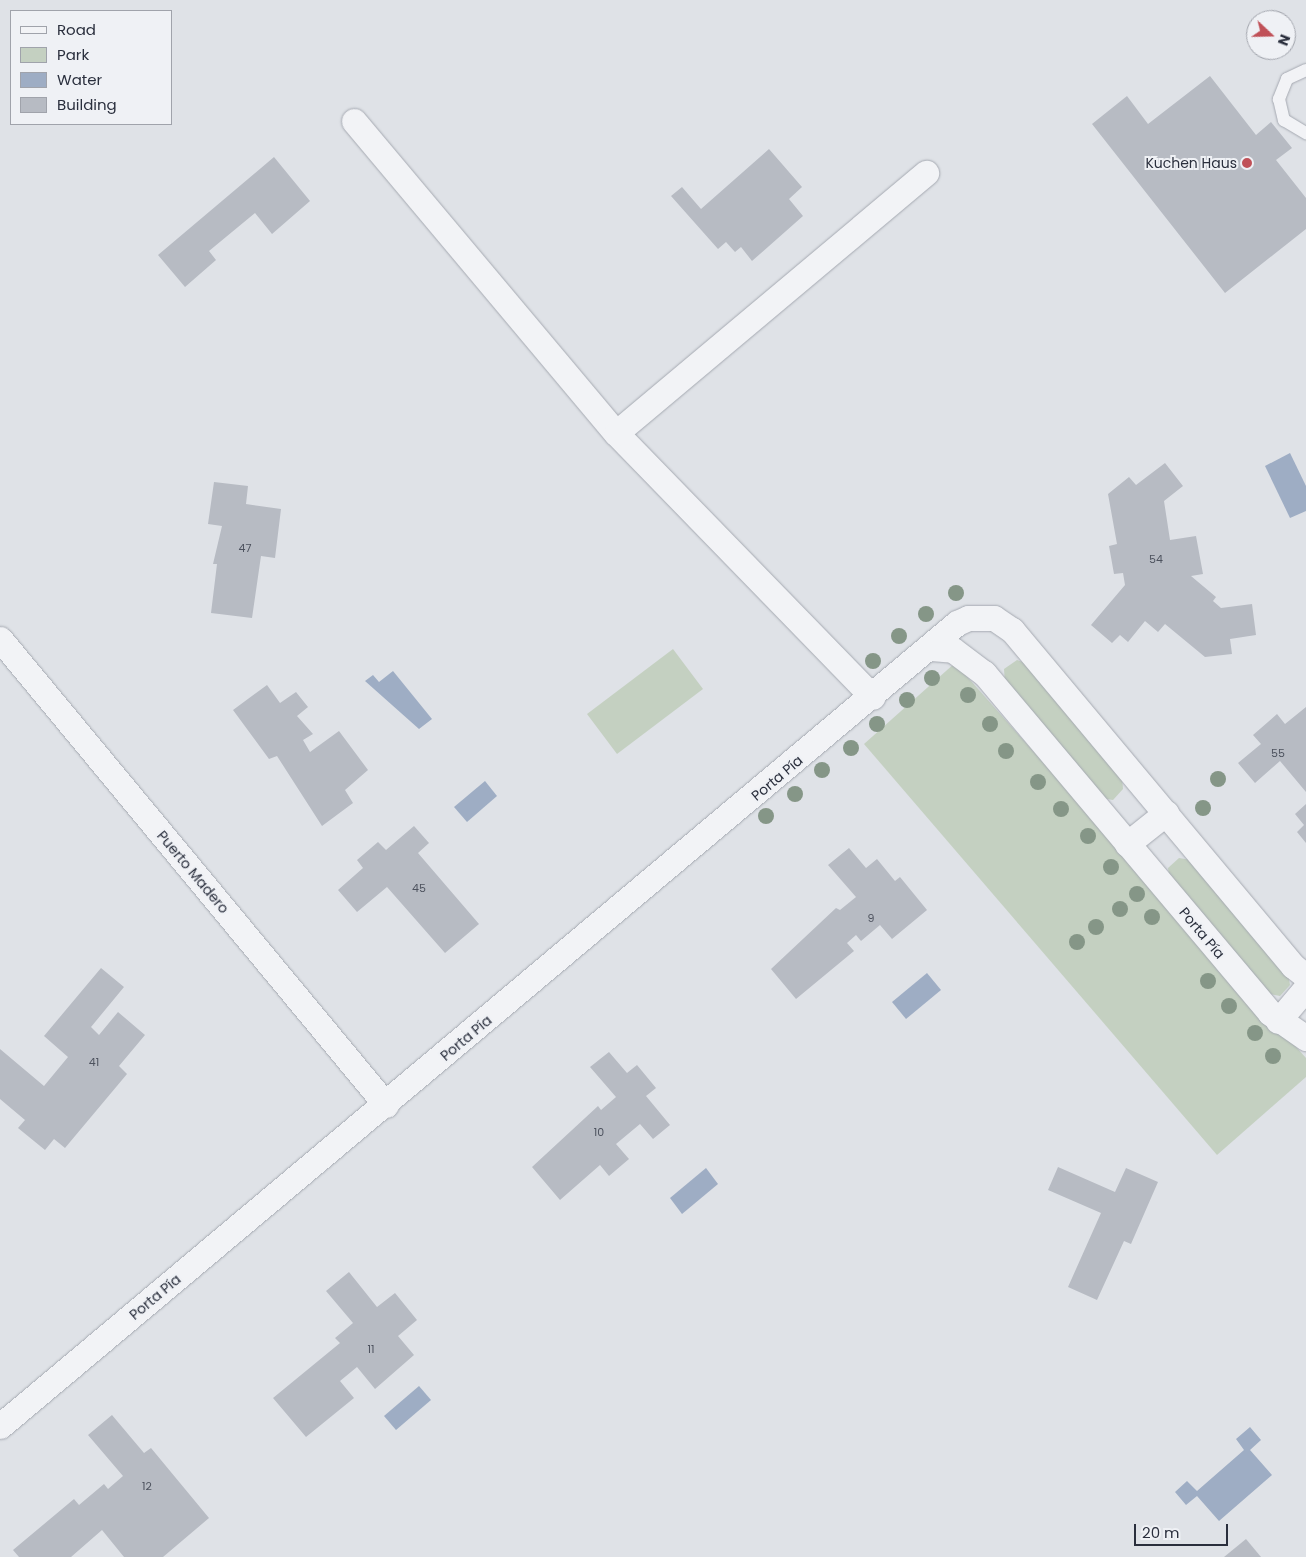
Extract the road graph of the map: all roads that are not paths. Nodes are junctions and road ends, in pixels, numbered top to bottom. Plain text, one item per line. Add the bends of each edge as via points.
1 (1306, 70) edge
2 (354, 121) dead end
3 (1306, 133) edge
4 (926, 173) dead end
5 (616, 433) junction
6 (0, 639) edge
7 (931, 648) junction
8 (873, 697) junction
9 (1166, 813) junction
10 (1127, 844) junction
11 (1306, 976) edge
12 (1306, 988) edge
13 (1278, 1021) junction
14 (1306, 1038) edge
15 (386, 1105) junction
16 (0, 1426) edge

1 - 3 lane via 1287,79 1279,99 1284,120
2 - 5 street
4 - 5 street
5 - 8 street
6 - 15 street, Puerto Madero
7 - 8 street, Porta Pía
7 - 9 street, Porta Pía via 957,623 968,618 981,616 1003,622
7 - 10 street, Porta Pía via 953,650 984,673
8 - 15 street, Porta Pía
9 - 10 street
9 - 11 street, Porta Pía via 1293,966
10 - 13 street, Porta Pía
12 - 13 street
13 - 14 street, Porta Pía
15 - 16 street, Porta Pía

